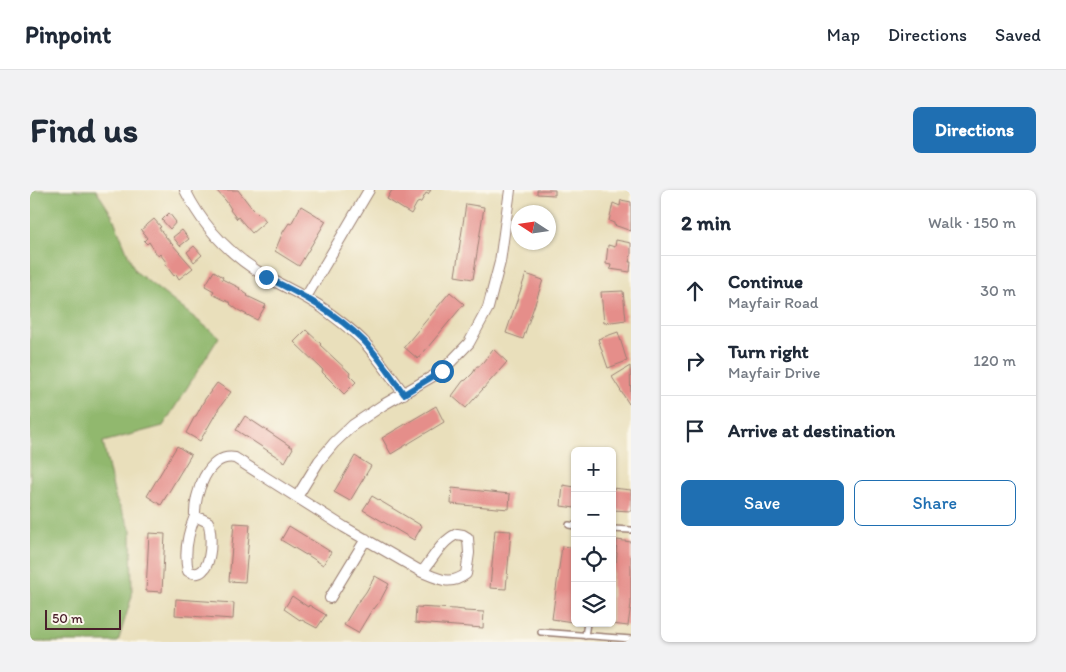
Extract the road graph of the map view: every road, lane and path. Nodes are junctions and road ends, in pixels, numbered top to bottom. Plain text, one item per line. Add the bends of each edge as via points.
1 (185, 190) edge
2 (369, 190) edge
3 (510, 190) edge
4 (306, 297) junction
5 (404, 394) junction
6 (297, 497) junction
7 (195, 516) junction
8 (616, 529) edge
9 (631, 530) edge
10 (366, 539) junction
11 (422, 572) junction
12 (330, 598) dead end
13 (586, 627) edge
14 (541, 632) dead end
15 (585, 636) junction
16 (631, 639) edge

1 - 4 street via 214,236 233,253 266,277
2 - 4 street
3 - 5 street via 500,262 488,308 469,343 456,357 442,371
4 - 5 street via 363,341
5 - 6 street via 353,425 334,443
6 - 7 street via 235,458 222,458 214,463 200,490
6 - 10 street
7 - 7 street via 208,522 211,537 206,567 194,574 188,570 186,561
8 - 9 lane
10 - 11 street
10 - 12 street
11 - 11 street via 439,579 458,580 468,569 468,538 457,534 450,537
13 - 15 lane
14 - 15 lane
15 - 16 lane

